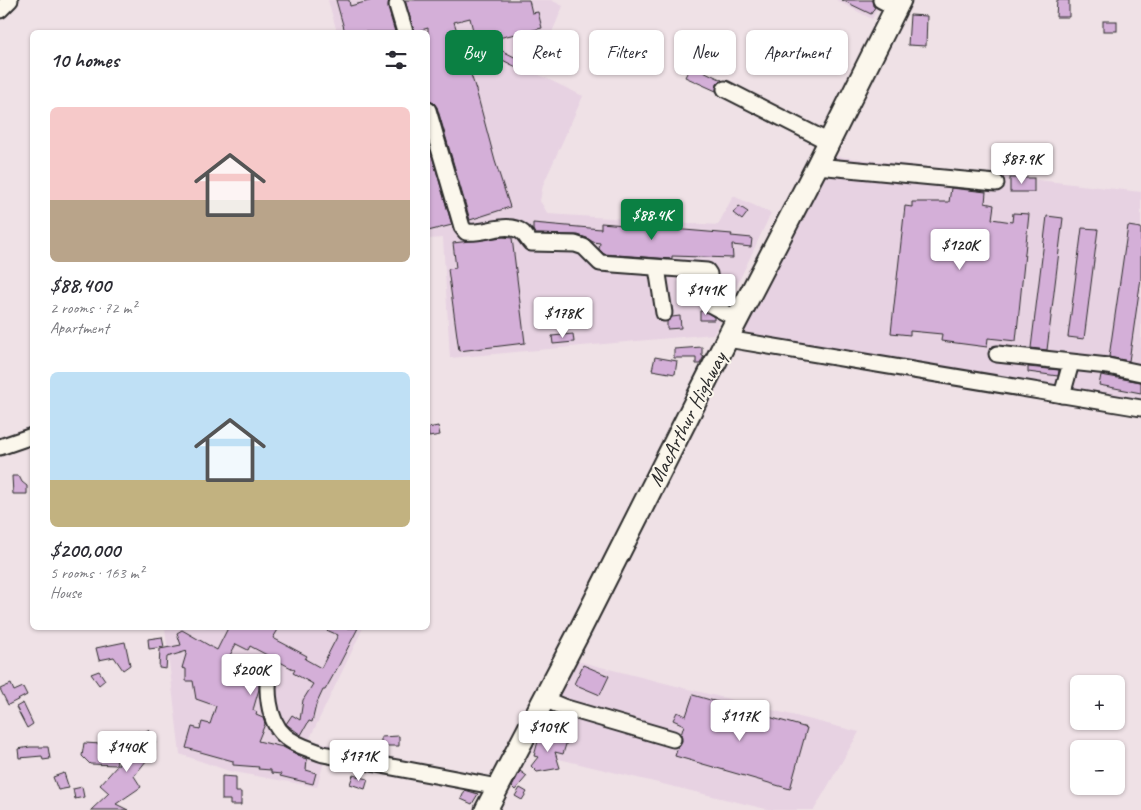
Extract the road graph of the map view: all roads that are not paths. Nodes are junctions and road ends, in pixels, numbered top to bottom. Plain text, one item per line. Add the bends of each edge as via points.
1 (10, 0) edge
2 (893, 3) edge
3 (397, 5) dead end
4 (0, 10) edge
5 (404, 30) edge
6 (725, 89) dead end
7 (430, 117) edge
8 (829, 142) junction
9 (817, 166) junction
10 (996, 183) dead end
11 (657, 268) junction
12 (664, 313) dead end
13 (737, 319) junction
14 (727, 339) junction
15 (997, 354) dead end
16 (1071, 363) junction
17 (1141, 373) edge
18 (1062, 395) junction
19 (1141, 408) edge
20 (30, 437) edge
21 (0, 447) edge
22 (270, 668) dead end
23 (544, 699) junction
24 (672, 739) dead end
25 (498, 787) junction
26 (486, 810) edge

1 - 4 street
2 - 8 highway, MacArthur Highway
3 - 5 street
6 - 8 street
7 - 11 street via 466,232 504,228 517,230 531,243 584,247 600,262
8 - 9 highway, MacArthur Highway
9 - 10 street
9 - 13 highway, MacArthur Highway
11 - 12 street
11 - 13 street via 707,271 711,305
13 - 14 highway, MacArthur Highway
14 - 18 street
14 - 23 highway, MacArthur Highway
15 - 16 street
16 - 17 street
16 - 18 street
18 - 19 street
20 - 21 street
22 - 25 street via 268,693 273,718 283,735 299,745 323,754
23 - 24 street
23 - 25 highway, MacArthur Highway
25 - 26 highway, MacArthur Highway

